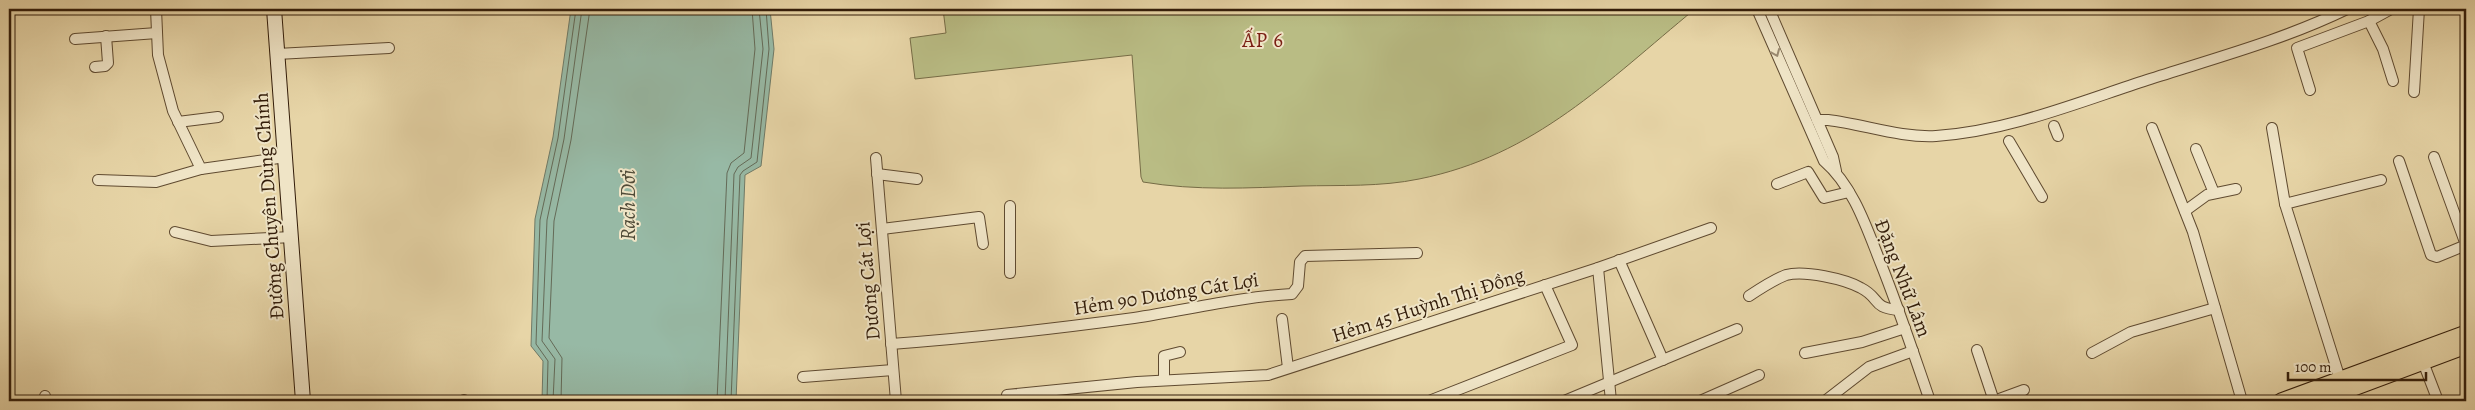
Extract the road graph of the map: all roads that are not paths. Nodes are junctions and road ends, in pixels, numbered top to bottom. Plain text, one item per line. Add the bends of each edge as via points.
1 (156, 9) edge
2 (274, 9) edge
3 (1757, 9) edge
4 (1769, 9) edge
5 (2347, 9) edge
6 (2391, 9) edge
7 (2419, 9) edge
8 (2369, 21) junction
9 (157, 33) junction
10 (106, 36) junction
11 (75, 39) dead end
12 (389, 48) dead end
13 (278, 54) junction
14 (95, 67) dead end
15 (2393, 81) dead end
16 (2310, 90) dead end
17 (2414, 92) dead end
18 (218, 117) dead end
19 (1817, 120) junction
20 (178, 122) junction
21 (2152, 128) dead end
22 (2272, 128) dead end
23 (2011, 146) dead end
24 (2196, 149) dead end
25 (286, 157) junction
26 (2434, 157) dead end
27 (876, 158) dead end
28 (2399, 161) dead end
29 (201, 169) junction
30 (1836, 171) junction
31 (877, 174) junction
32 (917, 178) dead end
33 (98, 180) dead end
34 (2381, 180) dead end
35 (1777, 184) dead end
36 (2236, 189) dead end
37 (1849, 192) junction
38 (2214, 193) junction
39 (2042, 196) dead end
40 (2285, 204) junction
41 (1010, 206) dead end
42 (2184, 211) junction
43 (1711, 228) dead end
44 (882, 229) junction
45 (175, 232) dead end
46 (292, 238) junction
47 (983, 244) dead end
48 (2466, 245) edge
49 (1417, 253) dead end
50 (1620, 260) junction
51 (1598, 268) junction
52 (1010, 272) dead end
53 (1545, 285) junction
54 (1749, 296) dead end
55 (2215, 308) junction
56 (1899, 310) junction
57 (1282, 319) dead end
58 (1905, 328) junction
59 (1738, 330) dead end
60 (2466, 333) edge
61 (891, 344) junction
62 (2466, 346) edge
63 (1977, 350) dead end
64 (1913, 351) junction
65 (1180, 352) dead end
66 (1805, 353) dead end
67 (2092, 353) dead end
68 (1663, 360) junction
69 (2423, 362) junction
70 (2396, 365) junction
71 (1288, 368) junction
72 (893, 370) junction
73 (1760, 375) dead end
74 (803, 377) dead end
75 (1164, 380) junction
76 (2340, 380) junction
77 (1610, 382) junction
78 (2024, 390) dead end
79 (1007, 395) dead end
80 (2327, 400) edge
81 (302, 401) edge
82 (896, 401) edge
83 (1429, 401) edge
84 (1564, 401) edge
85 (1611, 401) edge
86 (1700, 401) edge
87 (1825, 401) edge
88 (1930, 401) edge
89 (1994, 401) edge
90 (2242, 401) edge
91 (2281, 401) edge
92 (2438, 401) edge

1 - 9 street
2 - 13 street, Đường Chuyên Dùng Chính
3 -> 30 street, Đặng Nhữ Lâm via 1824,162
4 - 19 street, Đặng Nhữ Lâm
5 - 19 street via 2277,38 2055,111 1988,129 1934,136
6 - 8 street
7 - 17 street
8 - 15 street via 2383,49
8 - 16 street via 2297,48
9 - 10 street
9 - 20 street via 161,65
10 - 11 street
10 - 14 street via 108,63
12 - 13 street
13 - 25 street, Đường Chuyên Dùng Chính
18 - 20 street
19 - 30 street, Đặng Nhữ Lâm
20 - 29 street
21 - 42 street
22 - 40 street
23 - 39 street
24 - 38 street
25 - 29 street
25 - 46 street, Đường Chuyên Dùng Chính
26 - 48 street
27 - 31 street, Dương Cát Lợi
28 - 48 street via 2431,255 2437,256
29 - 33 street via 156,182
30 - 37 street, Đặng Nhữ Lâm
31 - 32 street
31 - 44 street, Dương Cát Lợi
34 - 40 street
35 - 37 street via 1808,172 1824,198
36 - 38 street
37 - 56 street, Đặng Nhữ Lâm via 1871,237
38 - 42 street
40 - 76 street
41 - 52 street
42 - 55 street
43 - 50 street, Hẻm 45 Huỳnh Thị Đồng
44 - 47 street via 979,217
44 - 61 street, Dương Cát Lợi
45 - 46 street via 211,241
46 - 81 street, Đường Chuyên Dùng Chính
49 - 61 street, Hẻm 90 Dương Cát Lợi via 1305,256 1300,262 1298,286 1292,294 1254,296 1045,330
50 - 51 street, Hẻm 45 Huỳnh Thị Đồng
50 - 68 street
51 - 53 street, Hẻm 45 Huỳnh Thị Đồng
51 - 77 street
53 - 71 street, Hẻm 45 Huỳnh Thị Đồng
53 - 83 street via 1572,345
54 - 56 street via 1786,276 1835,278 1863,288 1881,308
55 - 67 street via 2131,332
55 - 90 street
56 - 58 street, Đặng Nhữ Lâm
57 - 71 street
58 - 64 street, Đặng Nhữ Lâm
58 - 66 street via 1862,342
59 - 68 street
60 - 70 main road
61 - 72 street, Dương Cát Lợi
62 - 69 main road
63 - 89 street
64 - 87 street via 1870,367
64 - 88 street, Đặng Nhữ Lâm
65 - 75 street via 1164,356
68 - 77 street
69 - 70 main road
69 - 92 street
70 - 76 main road
70 - 80 main road
71 - 75 street, Hẻm 45 Huỳnh Thị Đồng via 1268,375
72 - 74 street
72 - 82 street, Dương Cát Lợi
73 - 86 street
75 - 79 street, Hẻm 45 Huỳnh Thị Đồng
76 - 91 main road
77 - 84 street
77 - 85 street
78 - 89 street

